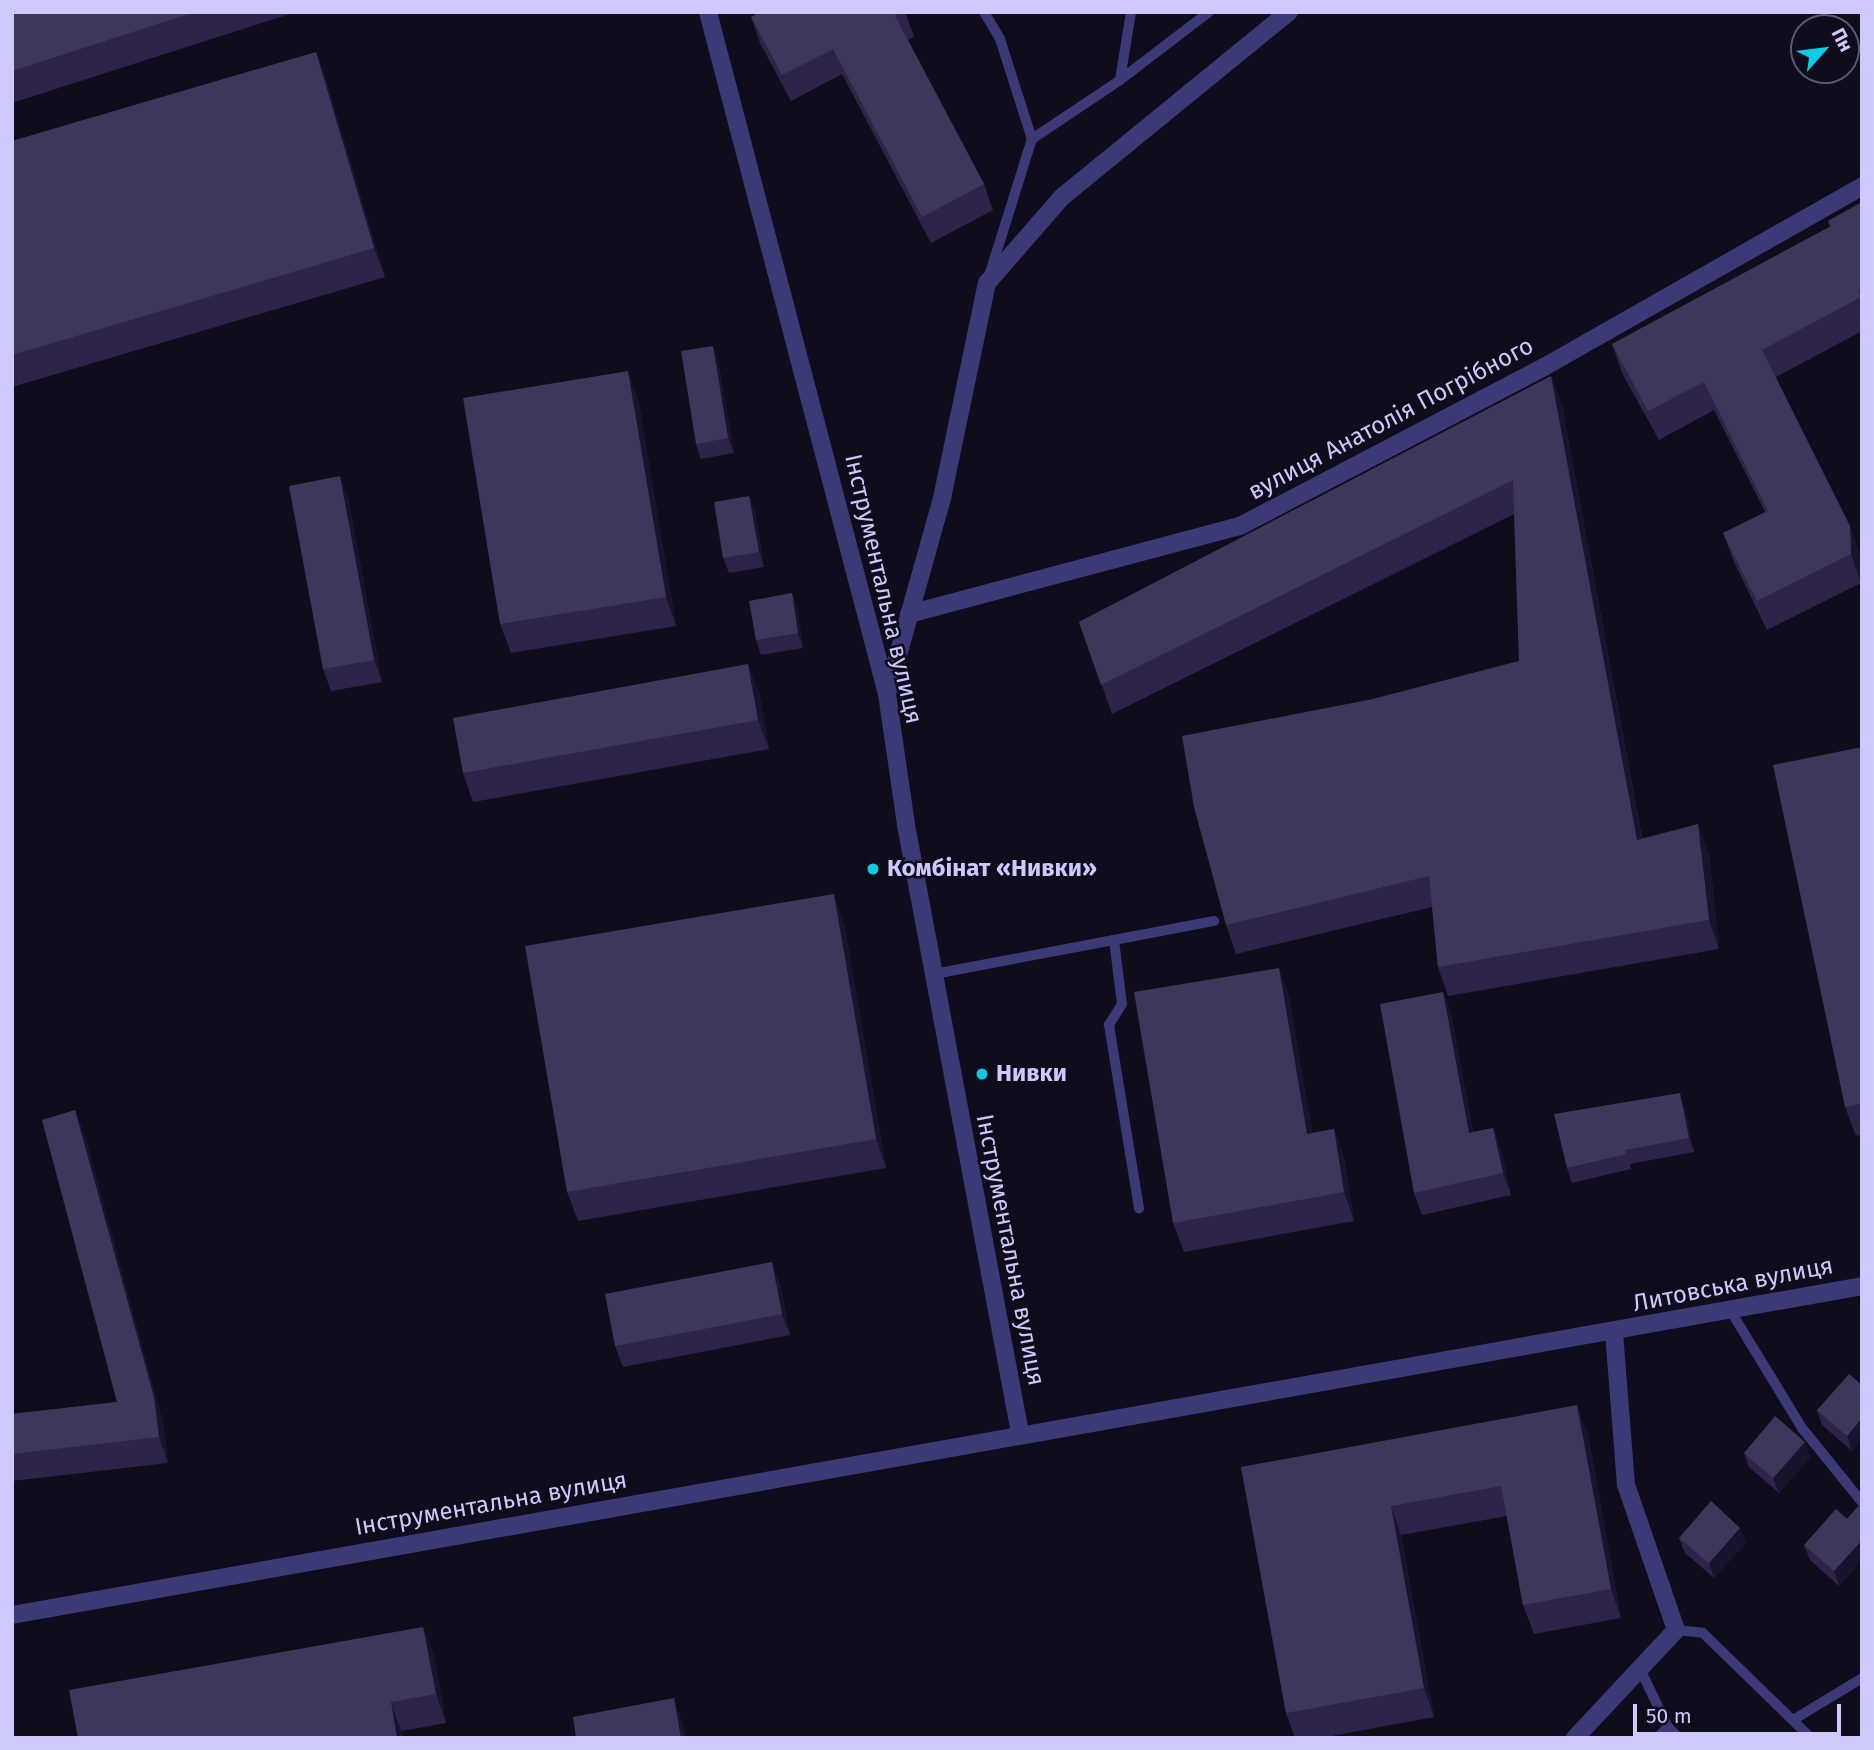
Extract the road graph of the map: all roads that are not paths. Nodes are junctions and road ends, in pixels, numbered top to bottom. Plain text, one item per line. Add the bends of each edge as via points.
1 (708, 12) edge
2 (984, 12) edge
3 (1131, 12) edge
4 (1209, 12) edge
5 (1289, 12) edge
6 (1120, 80) junction
7 (1032, 139) junction
8 (1862, 186) edge
9 (987, 283) junction
10 (909, 614) junction
11 (887, 694) junction
12 (1214, 921) dead end
13 (1114, 940) junction
14 (933, 974) junction
15 (1139, 1209) dead end
16 (1862, 1286) edge
17 (1730, 1310) junction
18 (1614, 1332) junction
19 (1020, 1433) junction
20 (1862, 1502) edge
21 (12, 1615) edge
22 (1676, 1630) junction
23 (1641, 1671) junction
24 (1862, 1678) edge
25 (1793, 1720) junction
26 (1668, 1727) junction
27 (1575, 1738) edge
28 (1657, 1738) edge
29 (1679, 1738) edge
30 (1811, 1738) edge

1 - 11 street, Інструментальна вулиця
2 - 7 lane via 1000,39
3 - 6 lane
4 - 6 lane
5 - 9 street via 1062,197
6 - 7 lane
7 - 9 lane
8 - 10 street, вулиця Анатолія Погрібного via 1544,367 1240,526
9 - 10 street via 942,498
10 - 11 street
11 - 14 street, Інструментальна вулиця
12 - 13 lane
13 - 14 lane
13 - 15 lane via 1122,1004 1109,1025
14 - 19 street, Інструментальна вулиця
16 - 17 street, Литовська вулиця
17 - 18 street, Литовська вулиця
17 - 20 lane via 1802,1428
18 - 19 street, Інструментальна вулиця
18 - 22 street via 1626,1485
19 - 21 street, Інструментальна вулиця
22 - 23 street
22 - 25 lane via 1703,1633
23 - 26 lane
23 - 27 street
24 - 25 lane
25 - 30 lane
26 - 28 lane
26 - 29 lane

